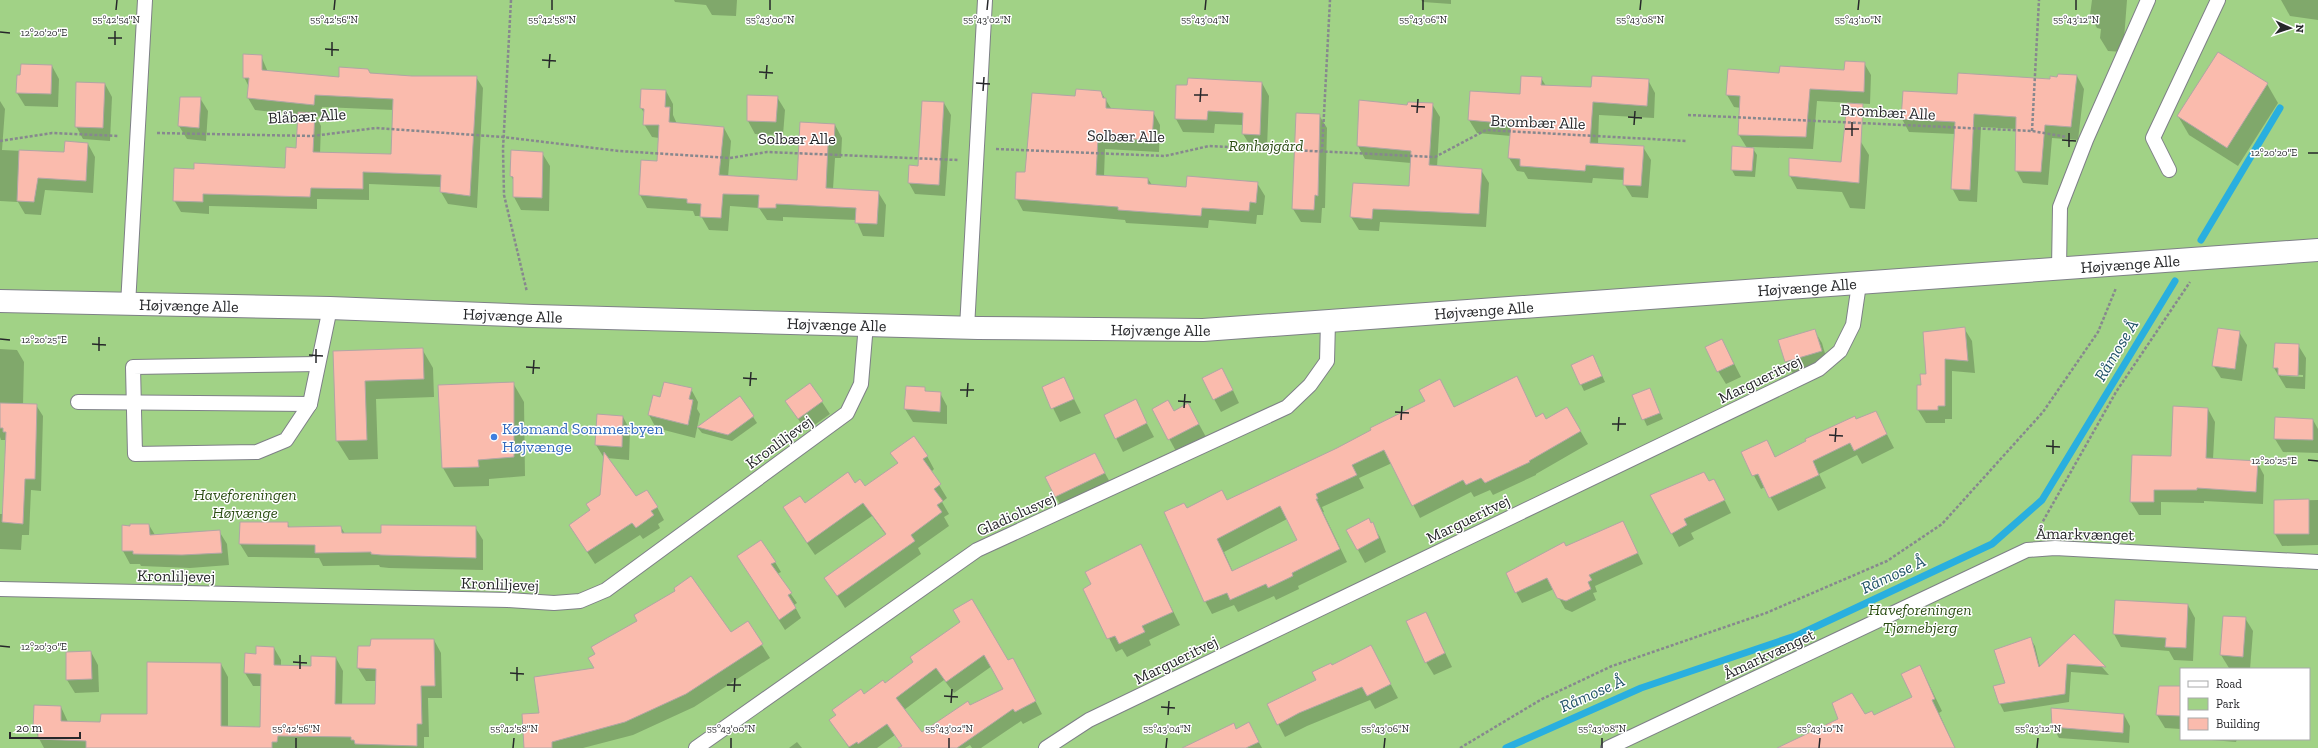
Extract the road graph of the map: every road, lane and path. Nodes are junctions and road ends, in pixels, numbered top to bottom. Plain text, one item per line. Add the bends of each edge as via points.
1 (145, 0) edge
2 (511, 0) edge
3 (985, 0) edge
4 (1330, 0) edge
5 (2039, 0) edge
6 (2148, 0) edge
7 (2218, 0) edge
8 (1688, 115) dead end
9 (2032, 131) junction
10 (137, 135) junction
11 (503, 137) junction
12 (2086, 140) junction
13 (0, 141) edge
14 (1687, 141) dead end
15 (1322, 152) junction
16 (976, 154) junction
17 (2169, 170) dead end
18 (2318, 250) edge
19 (2206, 259) junction
20 (2126, 265) junction
21 (2059, 269) junction
22 (1858, 284) junction
23 (0, 301) edge
24 (128, 305) junction
25 (330, 308) junction
26 (533, 316) junction
27 (1328, 321) junction
28 (866, 324) junction
29 (967, 328) junction
30 (318, 364) junction
31 (78, 402) dead end
32 (134, 403) junction
33 (310, 404) junction
34 (2027, 550) junction
35 (2318, 562) edge
36 (0, 589) edge
37 (696, 748) edge
38 (1046, 748) edge
39 (1460, 748) edge
40 (1608, 748) edge

1 - 10 lane
2 - 11 path
3 - 16 lane
4 - 15 path
5 - 9 path
6 - 12 lane
7 - 17 lane via 2153,138
8 - 9 path, Brombær Alle
9 - 12 path, Brombær Alle
10 - 11 path, Blåbær Alle via 312,136 376,128
10 - 13 path, Blåbær Alle via 52,133
10 - 24 lane
11 - 16 path, Solbær Alle via 619,150 730,158 767,152
11 - 26 path via 504,195
12 - 21 lane via 2060,208
14 - 15 path, Brombær Alle via 1486,130 1435,157
15 - 16 path, Solbær Alle via 1209,146 1165,156
16 - 29 lane
18 - 19 street, Højvænge Alle
19 - 20 street, Højvænge Alle
19 - 34 path via 2116,392
20 - 21 street, Højvænge Alle
20 - 39 path via 2098,332 2043,412 1942,524 1880,564 1766,613 1612,666 1549,696
21 - 22 street, Højvænge Alle
22 - 27 street, Højvænge Alle
22 - 38 lane, Margueritvej via 1853,325 1840,351 1819,369 1090,720
23 - 24 street, Højvænge Alle
24 - 25 street, Højvænge Alle
25 - 26 street, Højvænge Alle
25 - 30 lane
26 - 28 street, Højvænge Alle
27 - 29 street, Højvænge Alle via 1203,330
27 - 37 lane, Gladiolusvej via 1327,362 1310,385 1287,407 977,550
28 - 29 street, Højvænge Alle
28 - 36 lane, Kronliljevej via 861,384 847,413 606,590 580,601 554,603
30 - 32 lane via 133,367
30 - 33 lane
31 - 32 lane
32 - 33 lane
32 - 33 lane via 135,454 258,452 286,440
34 - 35 lane, Åmarkvænget via 2056,548
34 - 40 lane, Åmarkvænget

